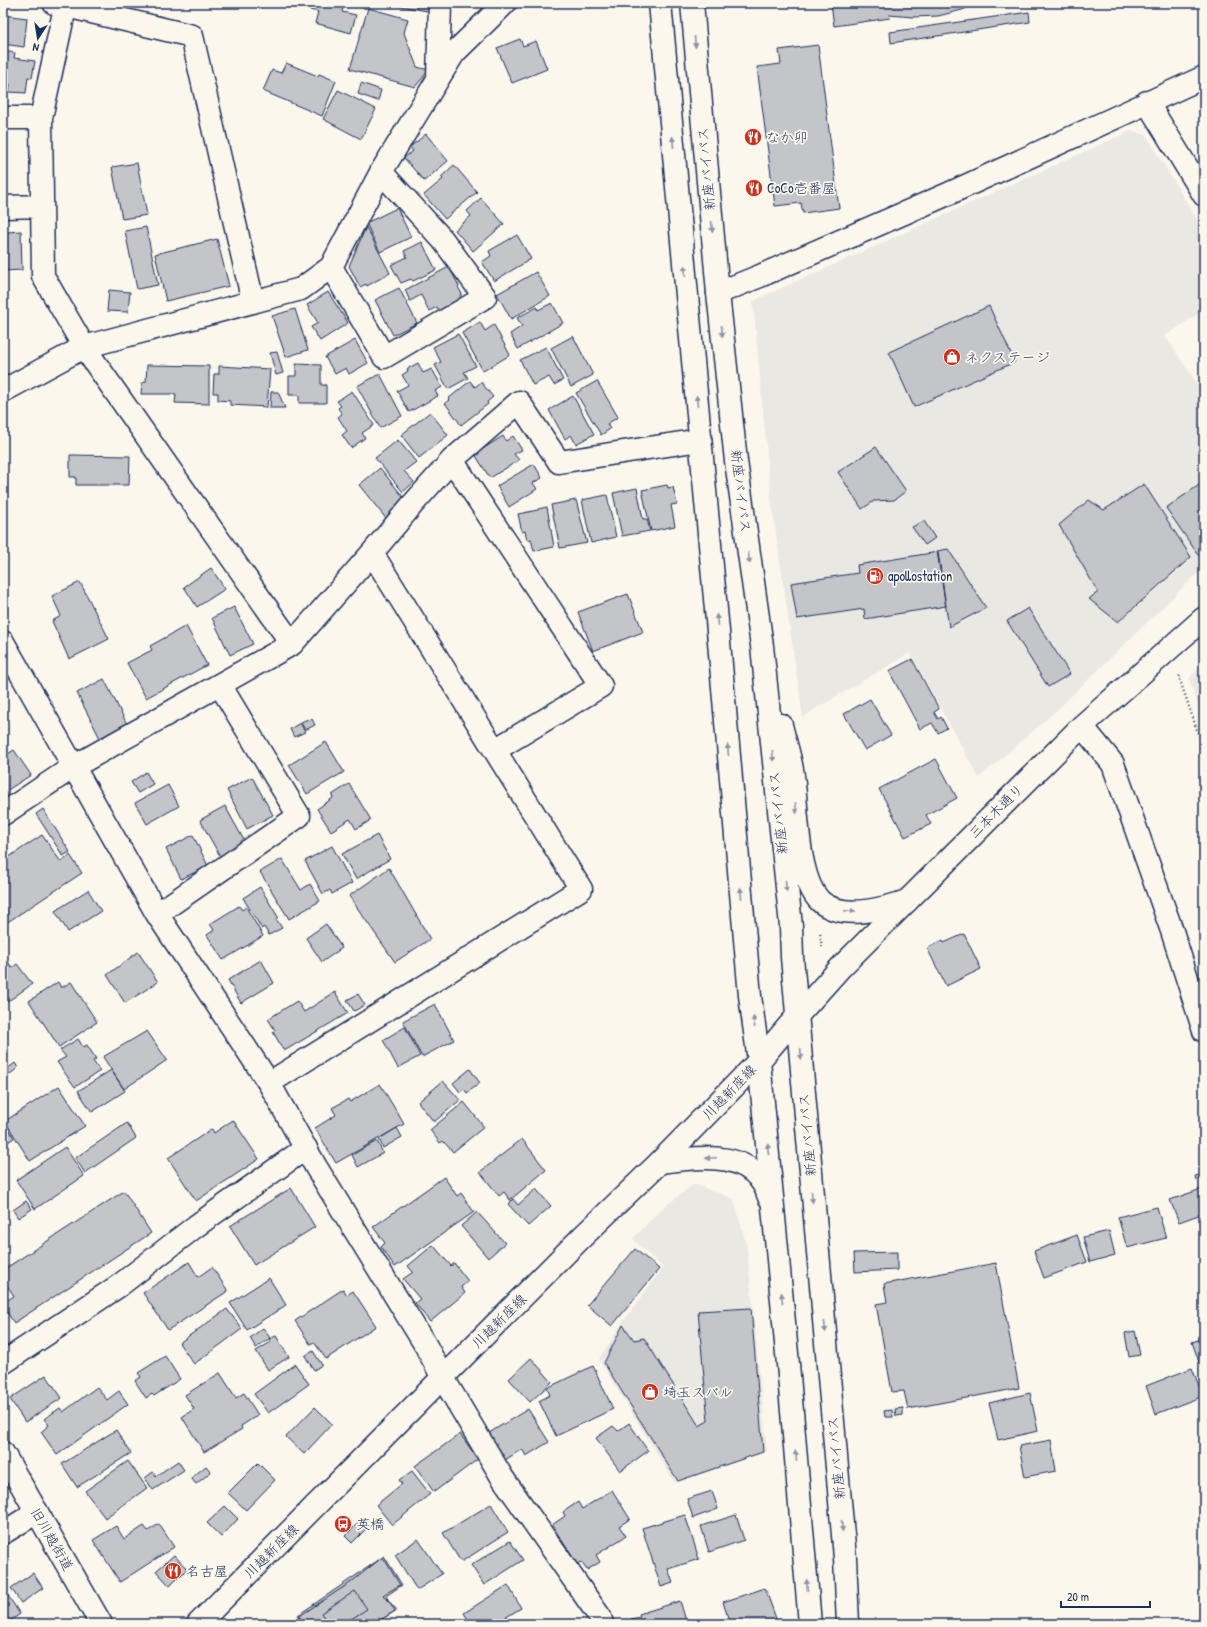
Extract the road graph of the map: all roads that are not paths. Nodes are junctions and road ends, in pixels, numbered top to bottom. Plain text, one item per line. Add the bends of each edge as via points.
1 (440, 3) edge
2 (505, 3) edge
3 (660, 3) edge
4 (692, 3) edge
5 (62, 4) edge
6 (1204, 77) edge
7 (438, 80) junction
8 (1147, 102) junction
9 (3, 118) edge
10 (41, 118) junction
11 (381, 172) junction
12 (1204, 195) edge
13 (42, 206) junction
14 (3, 207) edge
15 (331, 267) junction
16 (718, 293) junction
17 (253, 302) junction
18 (84, 347) junction
19 (3, 391) edge
20 (700, 440) junction
21 (452, 460) junction
22 (372, 553) junction
23 (1204, 618) edge
24 (3, 642) edge
25 (292, 644) junction
26 (762, 646) junction
27 (220, 685) junction
28 (1082, 726) junction
29 (495, 750) junction
30 (73, 767) junction
31 (3, 814) edge
32 (907, 901) junction
33 (157, 914) junction
34 (798, 1015) junction
35 (1204, 1032) edge
36 (759, 1061) junction
37 (269, 1083) junction
38 (306, 1148) junction
39 (660, 1162) junction
40 (775, 1216) junction
41 (3, 1363) edge
42 (443, 1378) junction
43 (3, 1453) edge
44 (37, 1512) junction
45 (3, 1533) edge
46 (101, 1624) edge
47 (198, 1624) edge
48 (602, 1624) edge
49 (810, 1624) edge
50 (848, 1624) edge

1 - 7 main road
2 - 7 main road via 454,53
20 -> 3 main road
4 -> 16 main road, 新座バイパス
5 - 10 main road
5 - 17 main road via 192,36
6 - 8 main road
7 - 11 main road
8 - 12 main road
8 - 16 main road via 948,194
9 - 10 main road
10 - 13 main road
11 - 15 main road
11 - 15 main road via 443,240 485,297 384,357
13 - 14 main road
13 - 18 main road via 43,276
15 - 17 main road via 301,289
16 -> 26 main road, 新座バイパス via 736,461
17 - 18 main road
18 - 19 main road
18 - 25 main road
20 - 21 main road via 559,462 519,402
36 -> 20 main road via 750,996
21 - 22 main road
21 - 29 main road via 601,686
22 - 25 main road
22 - 29 main road
23 - 28 main road, 三本木通り
24 - 30 main road
25 - 27 main road
26 -> 32 main road via 793,775 801,849 807,880 812,891 822,902 842,911 886,908
26 -> 34 main road, 新座バイパス
27 - 30 main road
27 - 33 main road via 300,816
28 - 32 main road, 三本木通り
28 - 35 main road via 1113,764 1172,931
29 - 37 main road via 581,889
30 - 31 main road
30 - 33 main road
32 - 34 main road, 三本木通り via 841,967
33 - 37 main road
34 - 36 main road, 川越新座線
34 -> 50 main road, 新座バイパス via 828,1352
36 - 39 main road, 川越新座線
40 -> 36 main road
37 - 38 main road
38 - 41 main road via 196,1226 120,1285
38 - 42 main road
40 -> 39 main road via 766,1186 754,1172 736,1161 717,1157
39 - 42 main road, 川越新座線
49 -> 40 main road
42 - 47 main road, 川越新座線
42 - 48 main road via 502,1477 600,1617
43 - 44 main road, 旧川越街道
44 - 45 main road
44 - 46 main road, 旧川越街道

